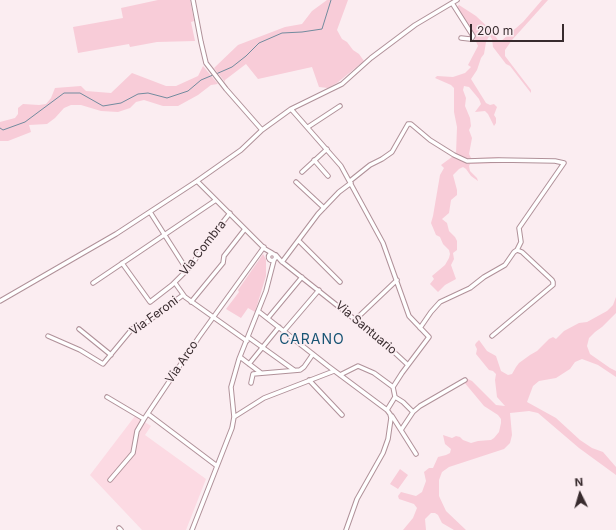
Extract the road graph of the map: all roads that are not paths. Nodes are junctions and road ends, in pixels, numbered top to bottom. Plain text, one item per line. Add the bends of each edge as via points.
1 (193, 0) edge
2 (457, 0) edge
3 (452, 2) junction
4 (460, 38) dead end
5 (340, 106) dead end
6 (291, 109) junction
7 (308, 128) junction
8 (262, 130) junction
9 (326, 149) junction
10 (314, 160) junction
11 (302, 172) dead end
12 (328, 176) dead end
13 (197, 181) junction
14 (296, 182) dead end
15 (351, 182) junction
16 (216, 200) junction
17 (324, 208) junction
18 (150, 212) junction
19 (230, 214) junction
20 (245, 229) junction
21 (165, 234) junction
22 (299, 240) junction
23 (265, 248) junction
24 (517, 250) junction
25 (273, 257) junction
26 (282, 261) junction
27 (122, 263) junction
28 (187, 270) junction
29 (302, 277) junction
30 (396, 280) junction
31 (340, 282) dead end
32 (93, 283) dead end
33 (175, 283) junction
34 (319, 290) junction
35 (183, 294) junction
36 (0, 301) edge
37 (191, 302) junction
38 (258, 311) junction
39 (214, 318) junction
40 (268, 318) junction
41 (356, 319) junction
42 (279, 327) junction
43 (420, 328) junction
44 (79, 329) dead end
45 (284, 332) junction
46 (48, 336) dead end
47 (492, 336) dead end
48 (248, 339) junction
49 (263, 348) junction
50 (313, 354) junction
51 (111, 355) junction
52 (240, 357) junction
53 (250, 364) junction
54 (408, 365) junction
55 (294, 370) junction
56 (334, 371) junction
57 (261, 373) junction
58 (340, 375) junction
59 (309, 380) junction
60 (465, 380) dead end
61 (251, 383) dead end
62 (393, 387) junction
63 (107, 397) dead end
64 (395, 397) junction
65 (387, 410) junction
66 (413, 412) junction
67 (148, 414) junction
68 (342, 414) dead end
69 (390, 414) junction
70 (234, 417) junction
71 (144, 419) junction
72 (402, 430) junction
73 (416, 454) dead end
74 (217, 466) junction
75 (110, 480) dead end
76 (192, 530) edge
77 (346, 530) edge

1 - 8 street via 206,62
2 - 3 street
3 - 4 street via 473,36 470,39
3 - 6 street via 415,25 342,84
5 - 7 street
6 - 7 street
6 - 8 street
7 - 9 street
8 - 13 street via 241,150
9 - 10 street
9 - 15 street
10 - 11 street
10 - 12 street
13 - 16 street, Via Santuario
13 - 18 street
14 - 17 street
15 - 17 street
15 - 24 street via 370,165 392,152 408,124 454,156 467,161 564,163 519,226 521,242
15 - 30 street via 383,243
16 - 19 street, Via Santuario
16 - 21 street
17 - 22 street
18 - 21 street
18 - 36 street
19 - 20 street, Via Santuario
19 - 28 street, Via Combra
20 - 23 street, Via Santuario
20 - 37 street via 224,256 223,263
21 - 27 street
21 - 28 street
22 - 26 street
22 - 31 street
23 - 25 street, Via Santuario
23 - 39 street, Via Arco
24 - 43 street via 505,265 470,288 440,302
24 - 47 street via 554,284
25 - 26 street, Via Santuario
25 - 38 street
26 - 29 street, Via Santuario
27 - 32 street
27 - 33 street, Via Combra via 150,302
28 - 33 street, Via Combra
29 - 34 street, Via Santuario
29 - 40 street
30 - 41 street
30 - 43 street via 409,316
33 - 35 street, Via Combra
34 - 41 street, Via Santuario
34 - 45 street
35 - 37 street, Via Combra
35 - 51 street, Via Feroni via 147,322 132,329
37 - 39 street, Via Combra
38 - 40 street
38 - 48 street
39 - 48 street, Via Combra
39 - 67 street, Via Arco
40 - 42 street
41 - 54 street, Via Santuario
42 - 45 street
42 - 49 street
43 - 54 street via 429,337
44 - 51 street
45 - 50 street
46 - 51 street via 80,350 103,364
48 - 49 street, Via Combra
48 - 52 street
49 - 53 street
49 - 55 street, Via Combra
50 - 55 street via 304,367
50 - 56 street
52 - 53 street
52 - 70 street via 231,387
53 - 57 street
54 - 62 street
55 - 57 street
56 - 58 street
56 - 59 street
57 - 61 street via 253,374
58 - 62 street via 358,366 374,373
58 - 65 street
59 - 68 street
59 - 70 street via 264,398
60 - 66 street
62 - 64 street
63 - 71 street
64 - 65 street
64 - 66 street
65 - 69 street
66 - 72 street
67 - 71 street, Via Arco
67 - 74 street
69 - 72 street
69 - 77 street via 388,439 383,453 357,499
70 - 74 street
71 - 75 street, Via Arco via 137,431 133,453
72 - 73 street
74 - 76 street

